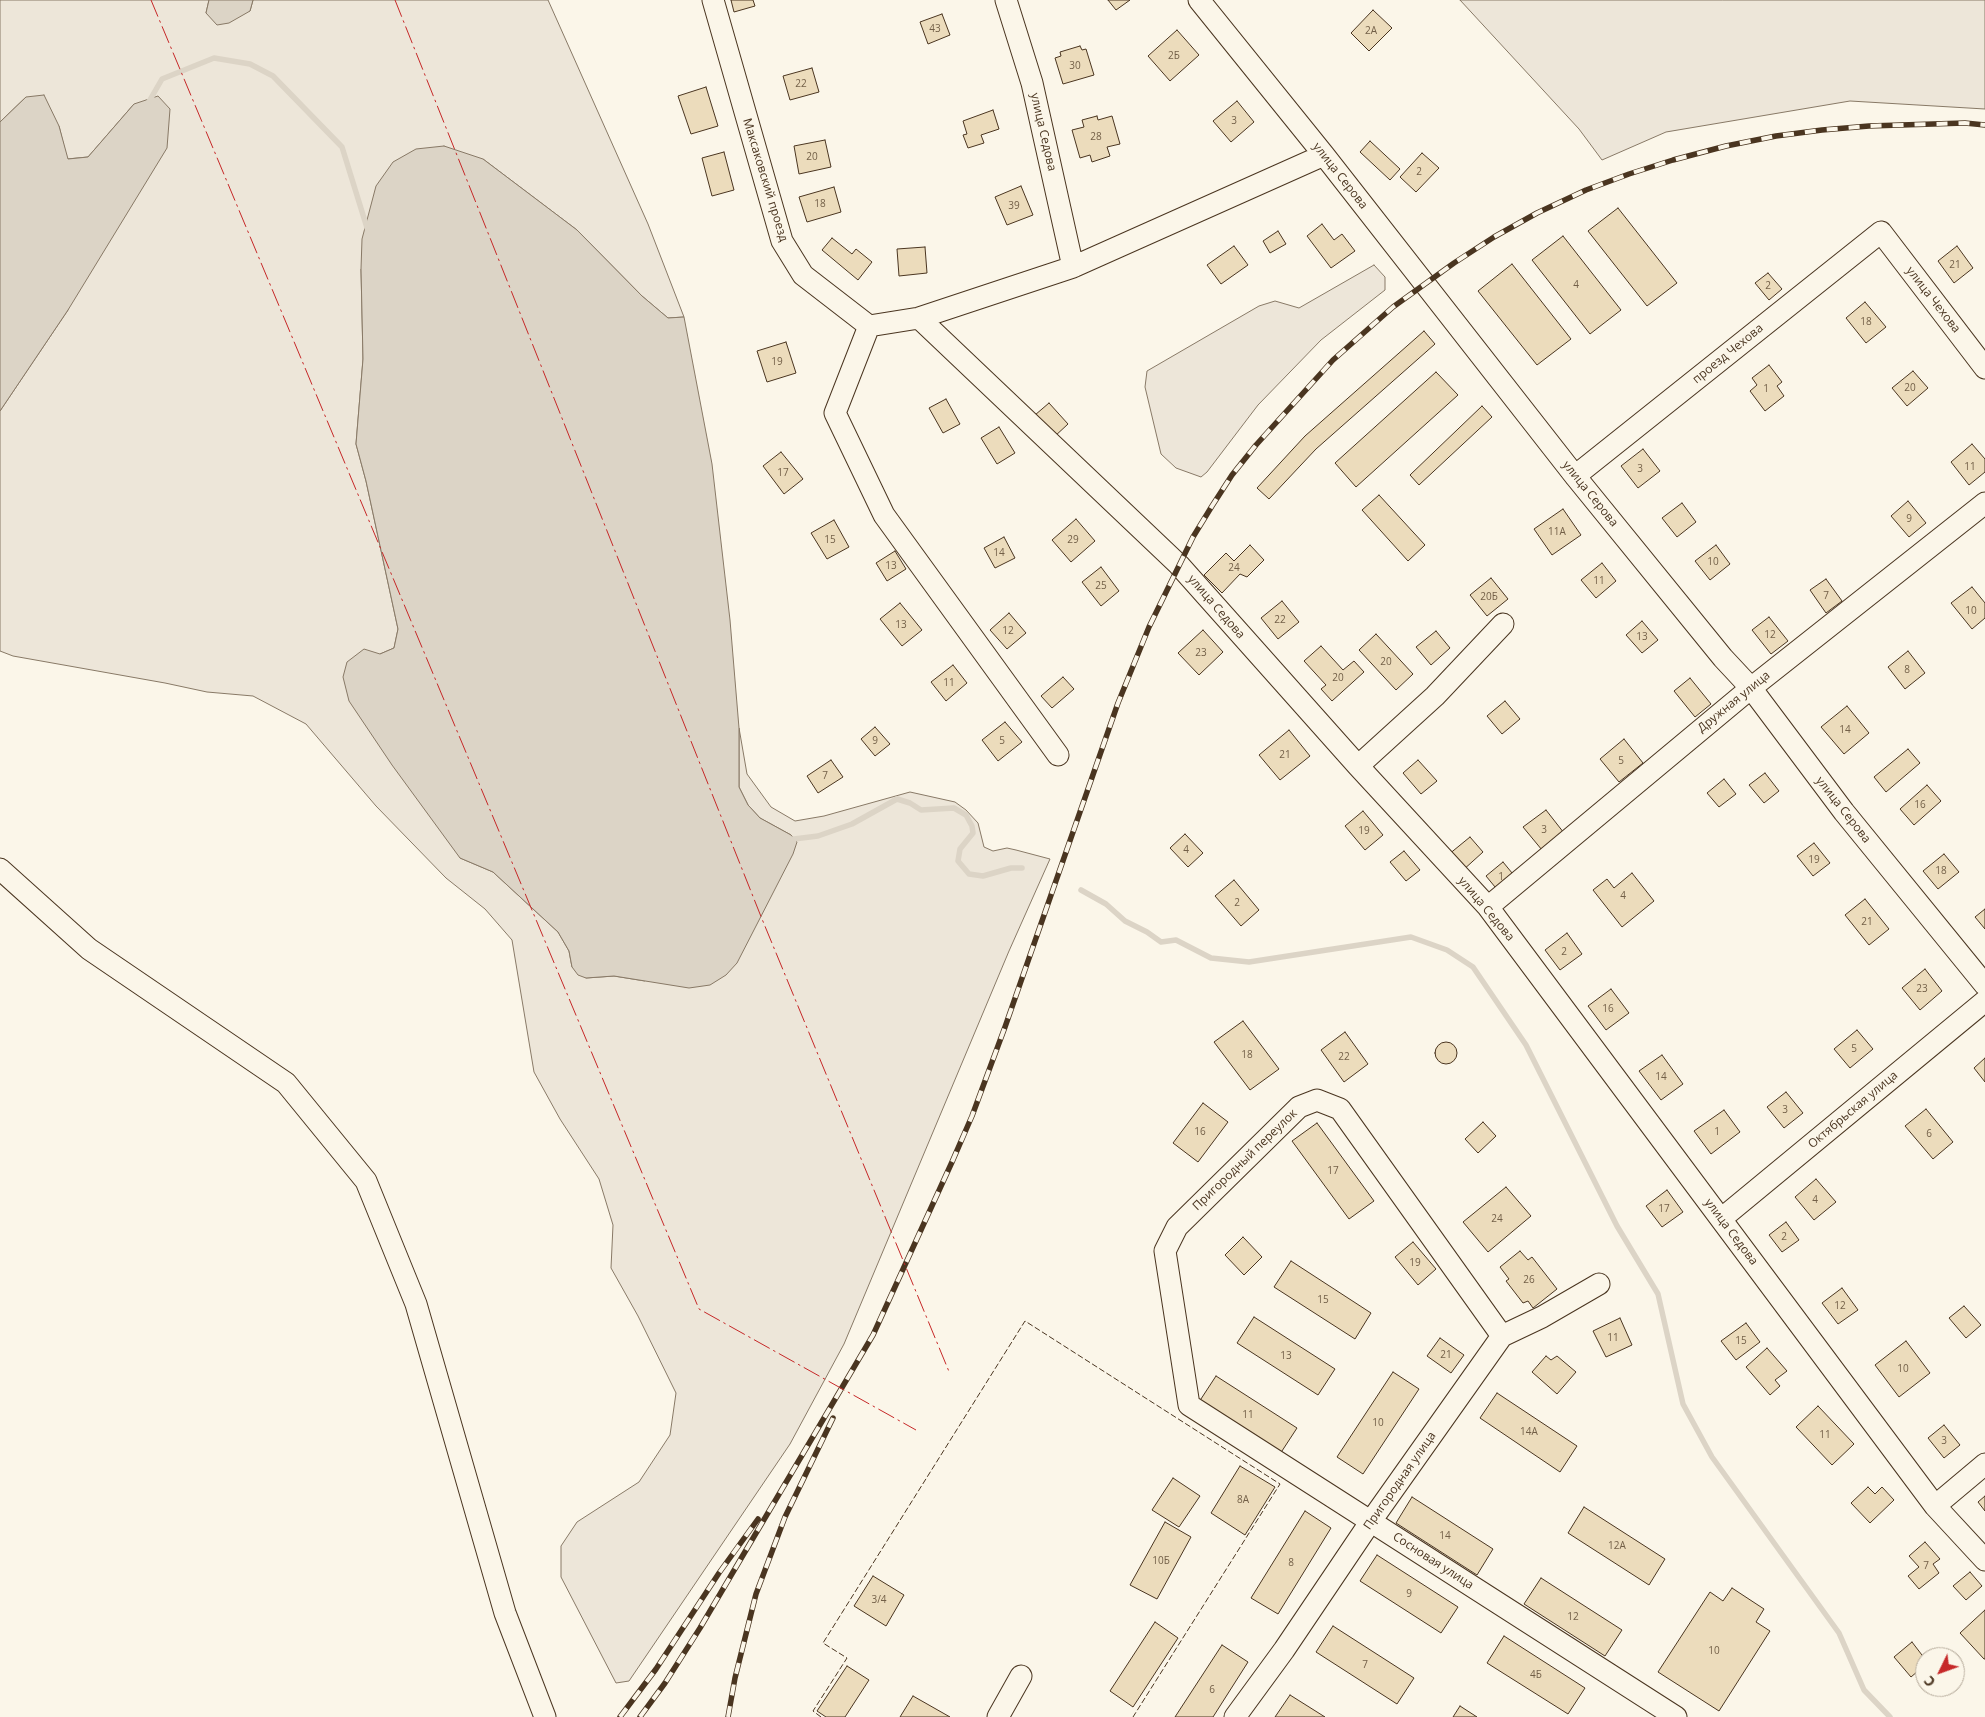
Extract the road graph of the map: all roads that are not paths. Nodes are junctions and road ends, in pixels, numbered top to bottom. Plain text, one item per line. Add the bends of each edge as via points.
1 (713, 0) edge
2 (1006, 0) edge
3 (1199, 0) edge
4 (1324, 155) junction
5 (1881, 232) joint
6 (1073, 267) junction
7 (919, 318) junction
8 (869, 326) junction
9 (1985, 368) edge
10 (1575, 476) junction
11 (1985, 503) edge
12 (1503, 624) dead end
13 (1750, 688) junction
14 (1058, 755) dead end
15 (1358, 766) junction
16 (0, 870) edge
17 (1488, 907) junction
18 (1985, 985) edge
19 (1985, 1001) edge
20 (1722, 1219) junction
21 (1599, 1284) dead end
22 (1502, 1336) junction
23 (1188, 1406) joint
24 (1985, 1464) edge
25 (1935, 1506) junction
26 (1371, 1521) junction
27 (1985, 1560) edge
28 (1020, 1676) dead end
29 (1670, 1716) edge
30 (545, 1717) edge
31 (998, 1717) edge
32 (1235, 1717) edge

1 - 8 street, Максаковский проезд via 782,241 804,275
2 - 6 street, улица Седова via 1032,83
3 - 4 street, улица Серова
4 - 6 street
4 - 10 street, улица Серова
5 - 9 street, улица Чехова
5 - 10 street, проезд Чехова
6 - 7 street
7 - 8 street
7 - 15 street, улица Седова via 1179,565
8 - 14 street via 835,413 884,515
10 - 13 street, улица Серова
11 - 13 street, Дружная улица
12 - 15 street via 1435,696
13 - 17 street, Дружная улица
13 - 18 street, улица Серова via 1844,812
15 - 17 street, улица Седова
16 - 30 street via 89,950 286,1083 366,1181 416,1304 505,1613
17 - 20 street, улица Седова
19 - 20 street, Октябрьская улица
20 - 25 street, улица Седова
21 - 22 street, Пригородная улица
22 - 23 street, Пригородный переулок via 1340,1109 1317,1100 1300,1107 1177,1227 1165,1251
22 - 26 street, Пригородная улица
23 - 26 street, Сосновая улица
24 - 25 street
25 - 27 street, улица Седова
26 - 29 street, Сосновая улица
26 - 32 street, Пригородная улица
28 - 31 street

